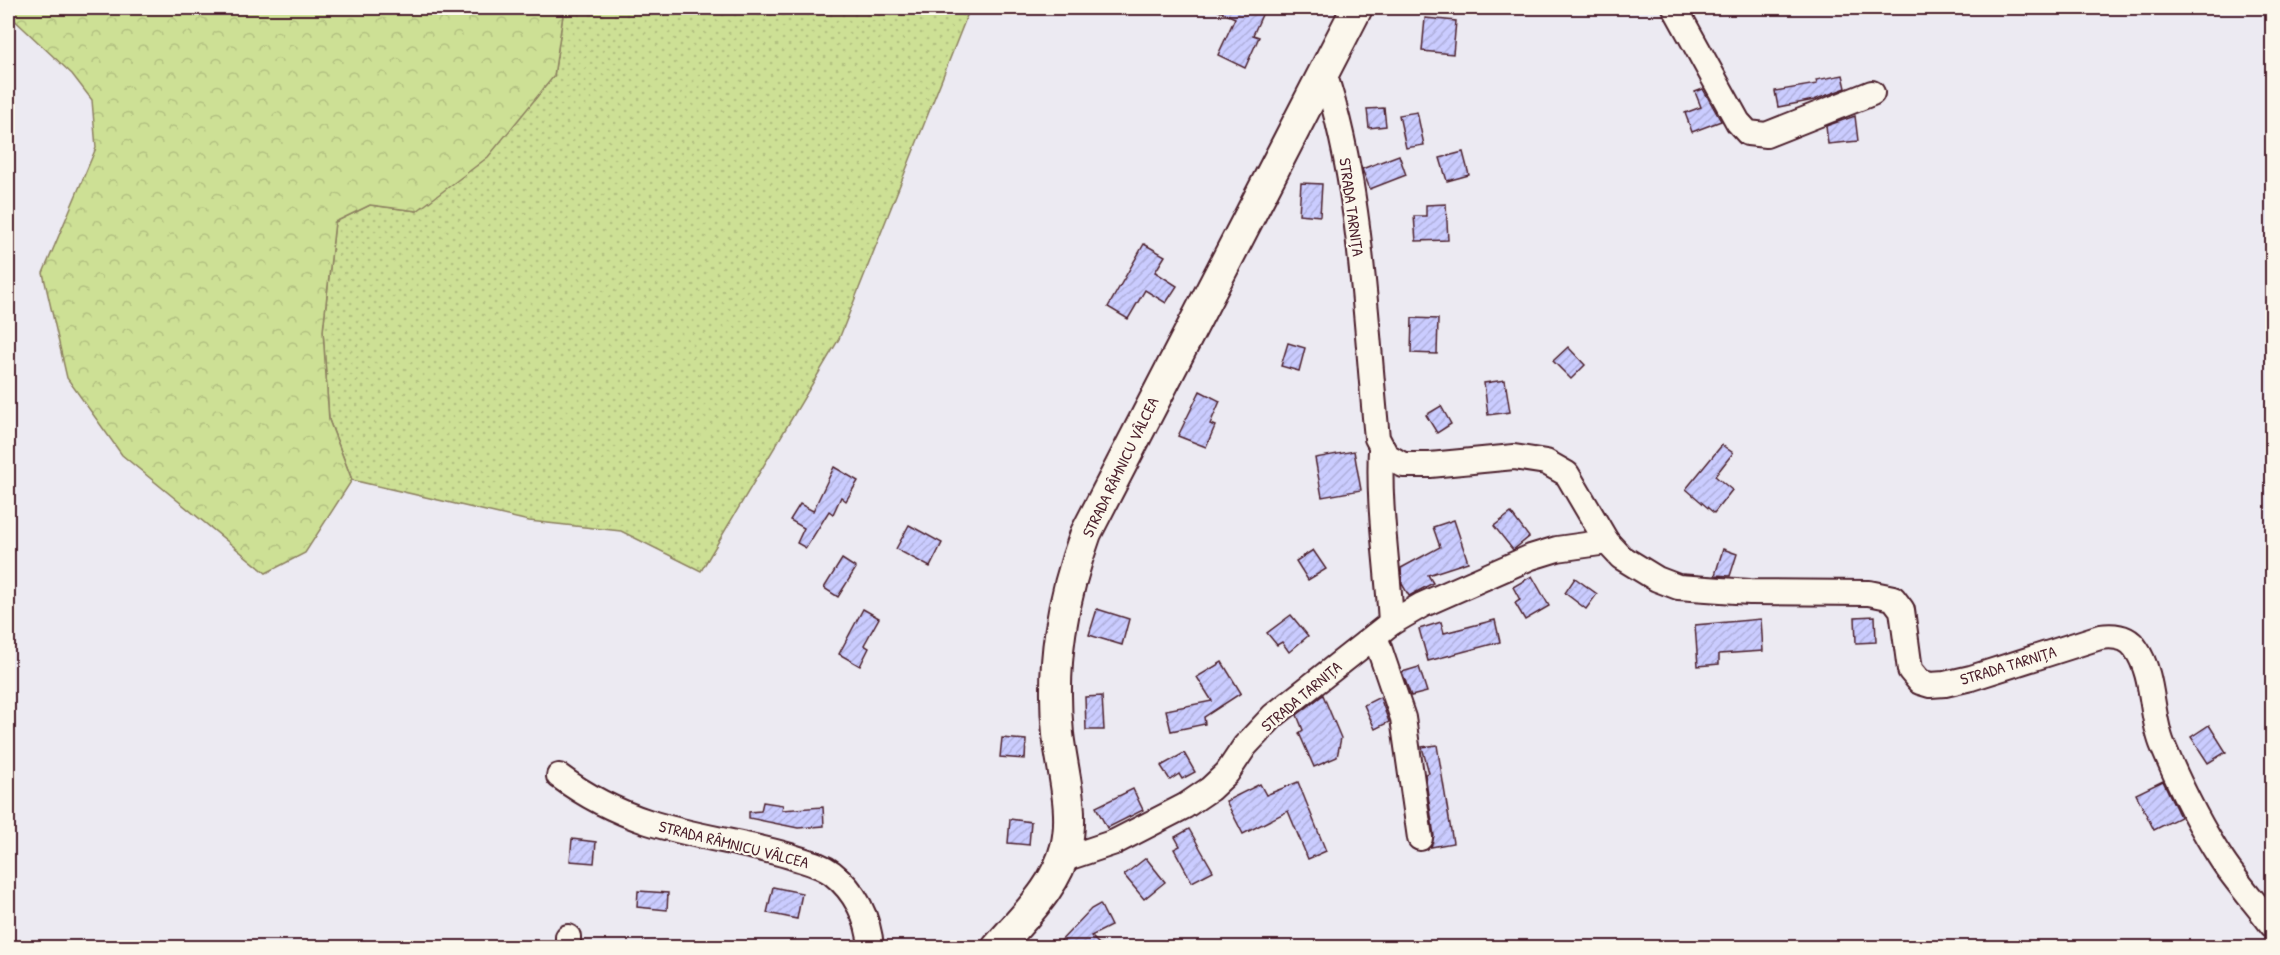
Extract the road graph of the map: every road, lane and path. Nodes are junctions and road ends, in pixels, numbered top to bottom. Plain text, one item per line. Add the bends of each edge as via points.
1 (1357, 8) edge
2 (1675, 8) edge
3 (1324, 73) junction
4 (1872, 93) dead end
5 (1381, 449) junction
6 (1607, 542) junction
7 (1383, 630) junction
8 (559, 776) dead end
9 (1420, 838) dead end
10 (1061, 860) junction
11 (2272, 925) edge
12 (872, 948) edge
13 (997, 948) edge

1 - 3 main road, STRADA RÂMNICU VÂLCEA
2 - 4 street via 1738,122 1748,133 1766,135
3 - 5 street, STRADA TARNIȚA via 1336,109 1353,204
3 - 10 main road, STRADA RÂMNICU VÂLCEA via 1101,500 1074,567 1056,660 1057,723 1068,819
5 - 6 street, STRADA TARNIȚA via 1403,465 1514,456 1546,462 1567,474
5 - 7 street, STRADA TARNIȚA via 1381,509 1388,564
6 - 7 street, STRADA TARNIȚA via 1531,557 1422,605
6 - 11 street, STRADA TARNIȚA via 1639,570 1678,587 1869,593 1893,598 1902,609 1910,670 1914,679 1929,685 1971,678 2100,637 2128,640 2144,663 2163,747 2200,822 2222,860
7 - 9 street via 1403,718
7 - 10 street, STRADA TARNIȚA via 1273,716 1210,789 1114,842
8 - 12 street, STRADA RÂMNICU VÂLCEA via 606,806 649,822 759,847 831,873 852,892 866,917
10 - 13 main road, STRADA RÂMNICU VÂLCEA via 1047,889

